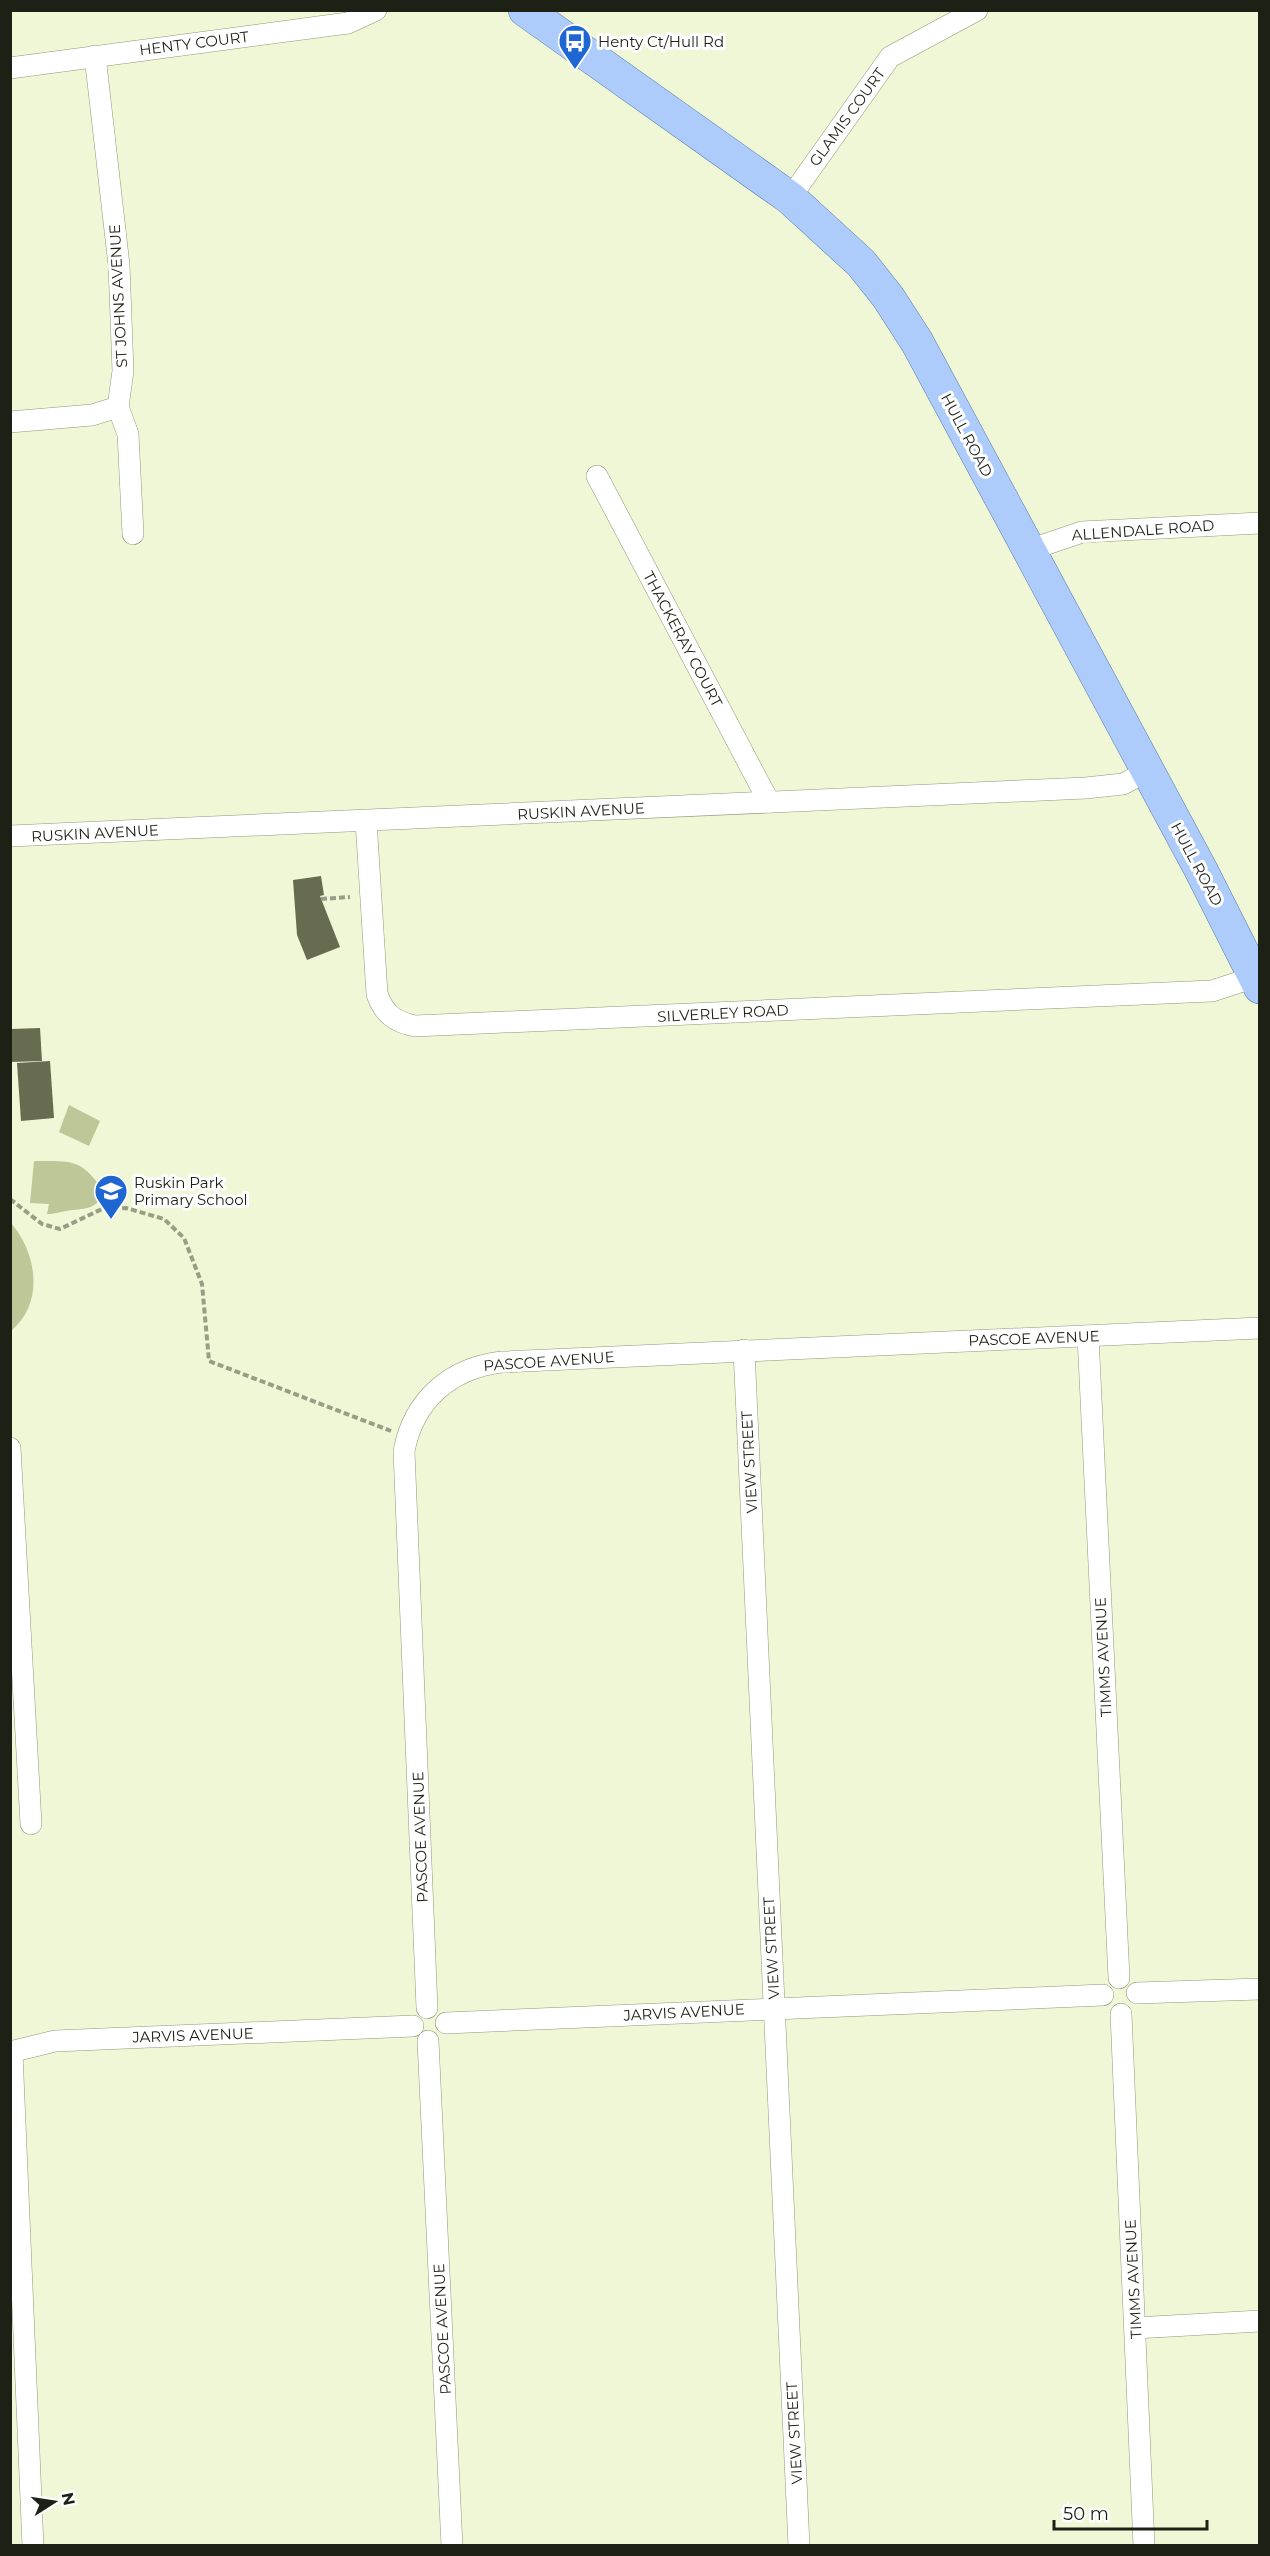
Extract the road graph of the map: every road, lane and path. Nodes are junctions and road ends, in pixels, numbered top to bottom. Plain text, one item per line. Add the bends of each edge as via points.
1 (376, 10) edge
2 (525, 10) edge
3 (977, 10) edge
4 (95, 56) junction
5 (10, 68) edge
6 (790, 198) junction
7 (118, 407) junction
8 (10, 422) edge
9 (597, 477) dead end
10 (1260, 523) edge
11 (133, 534) dead end
12 (1029, 550) junction
13 (1148, 771) junction
14 (769, 802) junction
15 (366, 821) junction
16 (10, 836) edge
17 (351, 897) dead end
18 (321, 899) dead end
19 (1256, 973) edge
20 (10, 1199) edge
21 (1260, 1328) edge
22 (1088, 1336) junction
23 (744, 1350) junction
24 (407, 1437) junction
25 (10, 1448) edge
26 (14, 1594) edge
27 (31, 1824) dead end
28 (1119, 1978) junction
29 (1260, 1989) edge
30 (1137, 1993) junction
31 (1103, 1995) junction
32 (427, 2008) junction
33 (774, 2008) junction
34 (1120, 2014) junction
35 (446, 2023) junction
36 (421, 2034) junction
37 (11, 2052) edge
38 (1260, 2321) edge
39 (1135, 2328) junction
40 (33, 2546) edge
41 (452, 2546) edge
42 (799, 2546) edge
43 (1144, 2546) edge

1 - 4 street, HENTY COURT via 348,23
2 - 6 main road, HULL ROAD
3 - 6 street, GLAMIS COURT via 890,57
4 - 5 street, HENTY COURT
4 - 7 street, ST JOHNS AVENUE via 119,265 123,371
6 - 12 main road, HULL ROAD via 861,263 888,297 917,342
7 - 8 street via 92,415
7 - 11 street, ST JOHNS AVENUE via 128,434
9 - 14 street, THACKERAY COURT
10 - 12 street, ALLENDALE ROAD via 1082,532
12 - 13 main road, HULL ROAD
13 - 14 street, RUSKIN AVENUE via 1122,784 1086,788
13 - 19 main road, HULL ROAD
14 - 15 street, RUSKIN AVENUE
15 - 16 street, RUSKIN AVENUE
15 - 19 street, SILVERLEY ROAD via 378,994 390,1017 415,1026 1212,991
17 - 18 path
20 - 24 path via 42,1224 60,1229 102,1209 126,1208 164,1219 184,1238 202,1284 209,1361
21 - 22 street, PASCOE AVENUE
22 - 23 street, PASCOE AVENUE
22 - 28 street, TIMMS AVENUE
23 - 24 street, PASCOE AVENUE via 486,1364 467,1369 431,1395 418,1410
23 - 33 street, VIEW STREET
24 - 32 street, PASCOE AVENUE via 405,1469
25 - 26 street
26 - 27 street
28 - 30 street via 1129,1981
28 - 31 street via 1109,1982
29 - 30 street
30 - 34 street via 1135,2005
31 - 33 street, JARVIS AVENUE
31 - 34 street via 1108,2008
32 - 35 street via 437,2010
32 - 36 street via 416,2014
33 - 35 street, JARVIS AVENUE
33 - 42 street, VIEW STREET
34 - 39 street, TIMMS AVENUE
35 - 36 street via 439,2038
36 - 37 street, JARVIS AVENUE via 55,2041
36 - 41 street, PASCOE AVENUE
37 - 40 street
38 - 39 street
39 - 43 street, TIMMS AVENUE

